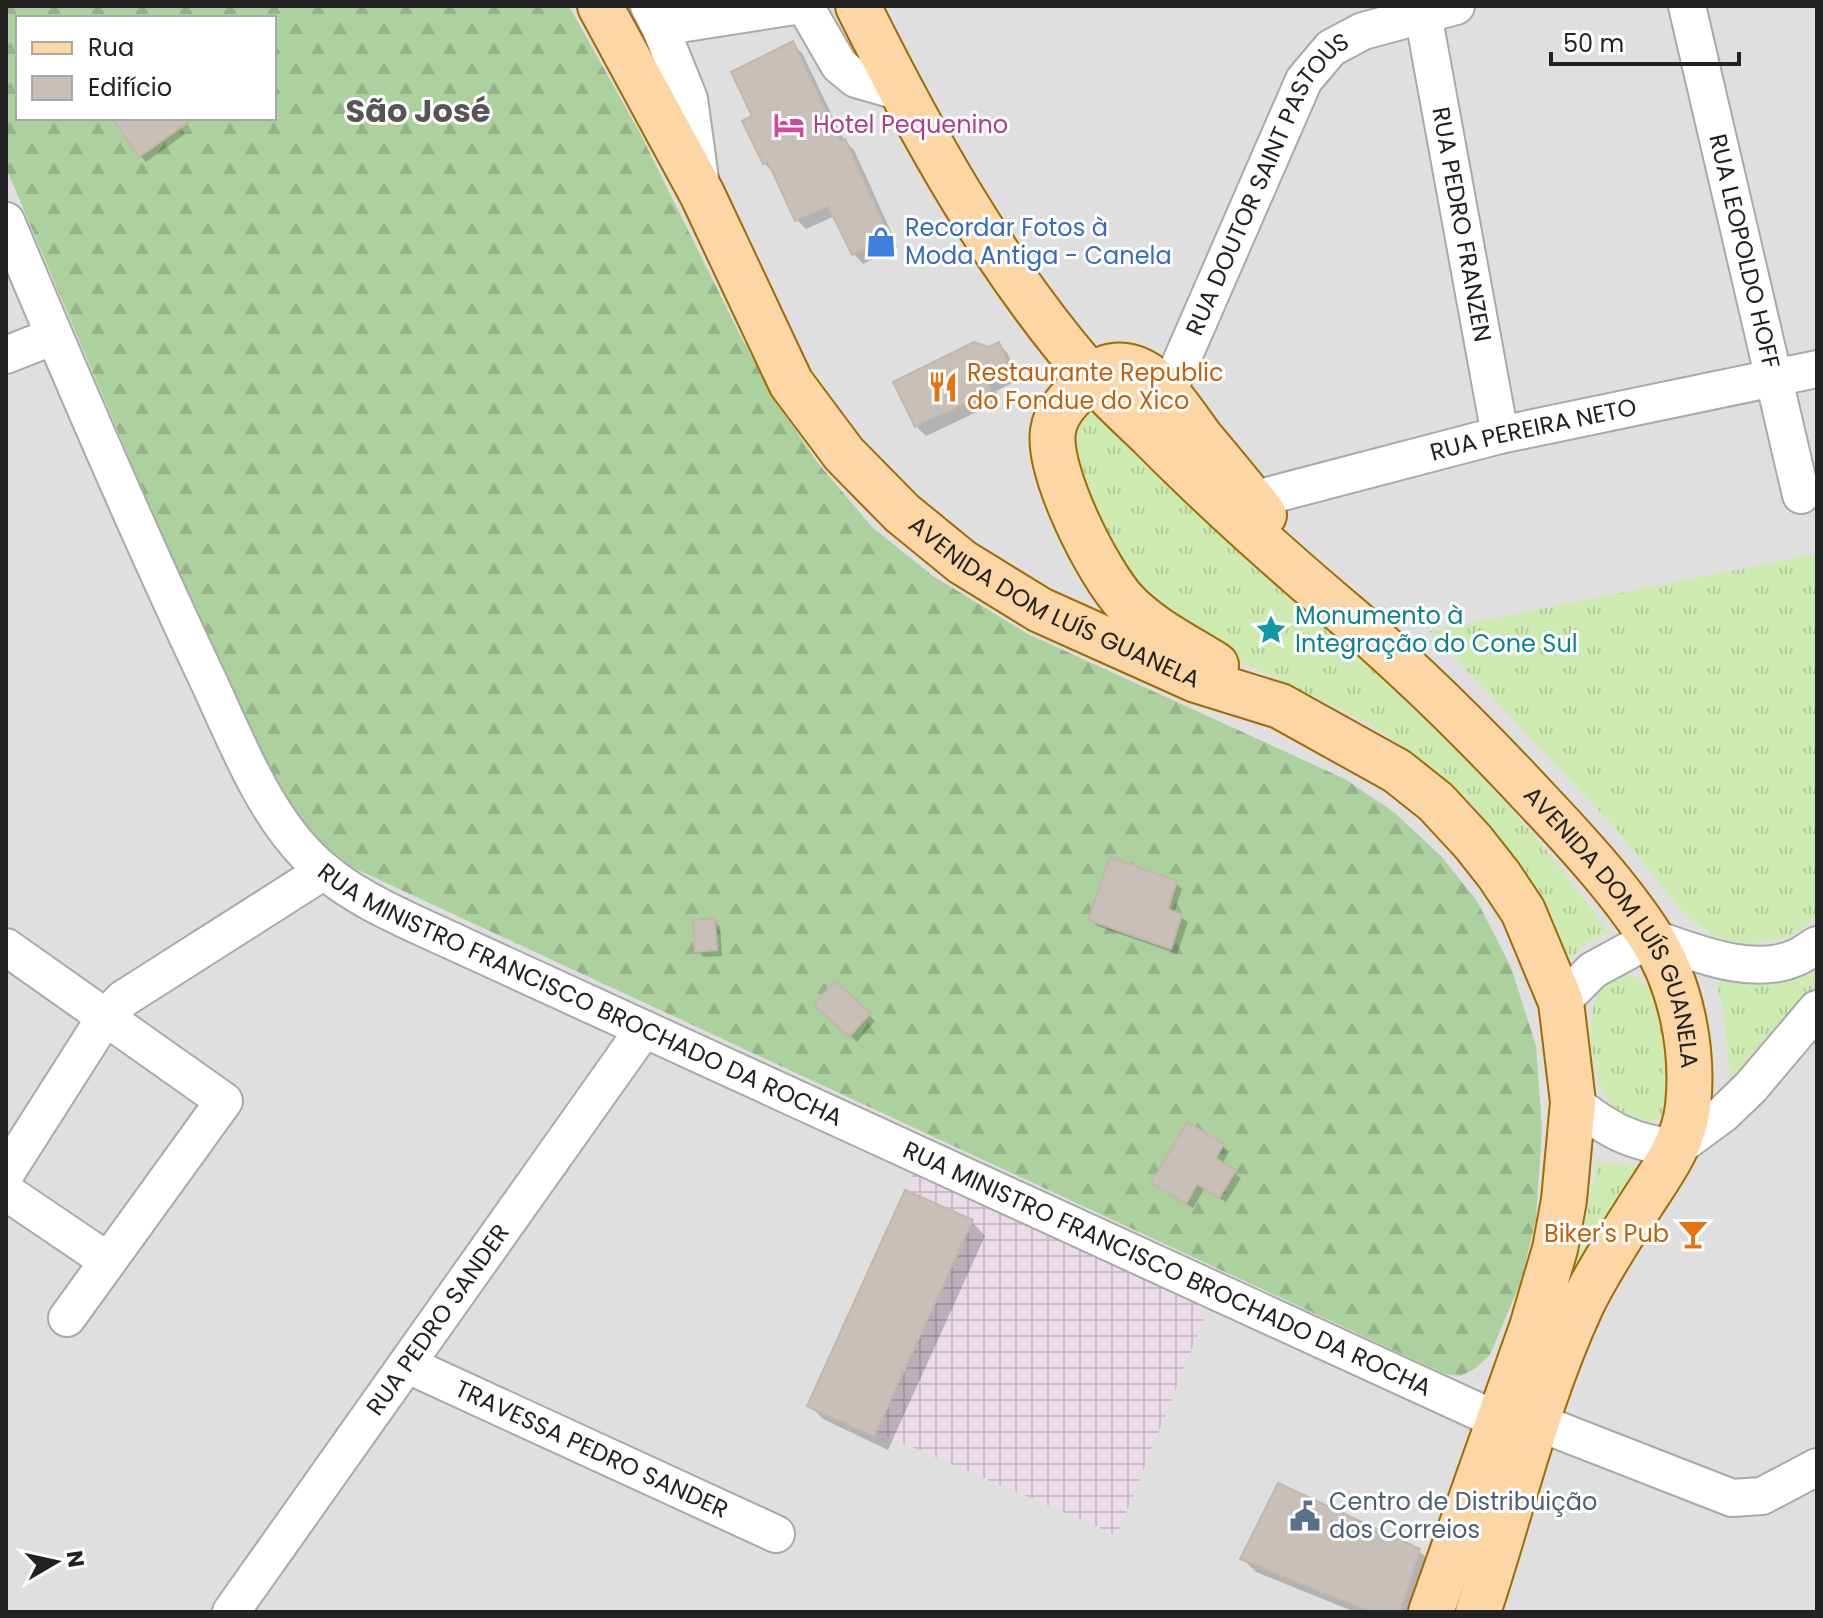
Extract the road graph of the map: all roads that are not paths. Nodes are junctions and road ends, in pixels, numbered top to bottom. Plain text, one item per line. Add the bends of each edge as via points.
1 (600, 6) edge
2 (795, 6) edge
3 (805, 6) edge
4 (858, 6) edge
5 (1687, 6) edge
6 (1439, 10) edge
7 (654, 16) edge
8 (901, 92) junction
9 (702, 194) junction
10 (6, 221) edge
11 (54, 336) junction
12 (6, 355) edge
13 (1817, 369) edge
14 (1091, 377) junction
15 (1775, 379) junction
16 (1167, 394) junction
17 (1500, 435) junction
18 (1801, 495) dead end
19 (1252, 500) junction
20 (1332, 602) junction
21 (1280, 706) junction
22 (324, 871) junction
23 (1652, 938) junction
24 (1817, 945) edge
25 (6, 947) edge
26 (1561, 1002) junction
27 (1817, 1009) edge
28 (104, 1019) junction
29 (644, 1029) junction
30 (1573, 1102) junction
31 (1677, 1148) junction
32 (6, 1173) edge
33 (6, 1192) edge
34 (108, 1261) junction
35 (67, 1318) dead end
36 (408, 1365) junction
37 (1518, 1422) junction
38 (1817, 1467) edge
39 (776, 1534) dead end
40 (231, 1612) edge
41 (1431, 1612) edge
42 (1478, 1612) edge

1 - 9 main road, AVENIDA DOM LUÍS GUANELA
2 - 7 street
3 - 8 street via 839,65 856,79
4 - 8 main road, AVENIDA DOM LUÍS GUANELA
5 - 15 street, RUA LEOPOLDO HOFF
6 - 16 street, RUA DOUTOR SAINT PASTOUS via 1363,31 1331,48 1304,80
6 - 17 street, RUA PEDRO FRANZEN
7 - 9 street via 689,99
8 - 14 main road, AVENIDA DOM LUÍS GUANELA via 973,216
9 - 21 main road, AVENIDA DOM LUÍS GUANELA via 791,383 844,454 902,513 962,562 1040,610 1196,680
10 - 11 street, RUA MINISTRO FRANCISCO BROCHADO DA ROCHA
11 - 12 street
11 - 22 street, RUA MINISTRO FRANCISCO BROCHADO DA ROCHA via 173,606 263,793 288,834
13 - 15 street, RUA PEREIRA NETO
14 - 16 main road via 1107,367 1125,365 1144,373
14 - 20 main road, AVENIDA DOM LUÍS GUANELA via 1213,499
14 - 21 main road via 1060,410 1053,433 1063,482 1093,557 1125,602 1152,626
15 - 17 street, RUA PEREIRA NETO
15 - 18 street, RUA LEOPOLDO HOFF
16 - 19 main road
17 - 19 street, RUA PEREIRA NETO
19 - 20 main road
20 - 23 main road, AVENIDA DOM LUÍS GUANELA via 1475,733 1563,828
21 - 26 main road, AVENIDA DOM LUÍS GUANELA via 1397,771 1436,802 1523,911
22 - 28 street via 123,999
22 - 29 street, RUA MINISTRO FRANCISCO BROCHADO DA ROCHA via 399,916
23 - 24 street via 1741,963 1794,959
23 - 26 street via 1593,970
23 - 31 main road, AVENIDA DOM LUÍS GUANELA via 1670,976 1686,1034 1688,1110
25 - 28 street
26 - 30 main road, AVENIDA DOM LUÍS GUANELA
27 - 31 street via 1751,1087
28 - 32 street
28 - 34 street via 224,1101
29 - 36 street, RUA PEDRO SANDER
29 - 37 street, RUA MINISTRO FRANCISCO BROCHADO DA ROCHA
30 - 31 street via 1629,1139
30 - 37 main road, AVENIDA DOM LUÍS GUANELA via 1564,1200 1532,1327
31 - 37 main road, AVENIDA DOM LUÍS GUANELA via 1584,1299 1561,1352
33 - 34 street
34 - 35 street
36 - 39 street, TRAVESSA PEDRO SANDER
36 - 40 street, RUA PEDRO SANDER
37 - 38 street, RUA MINISTRO FRANCISCO BROCHADO DA ROCHA via 1732,1498 1762,1496
37 - 41 main road
37 - 42 main road

